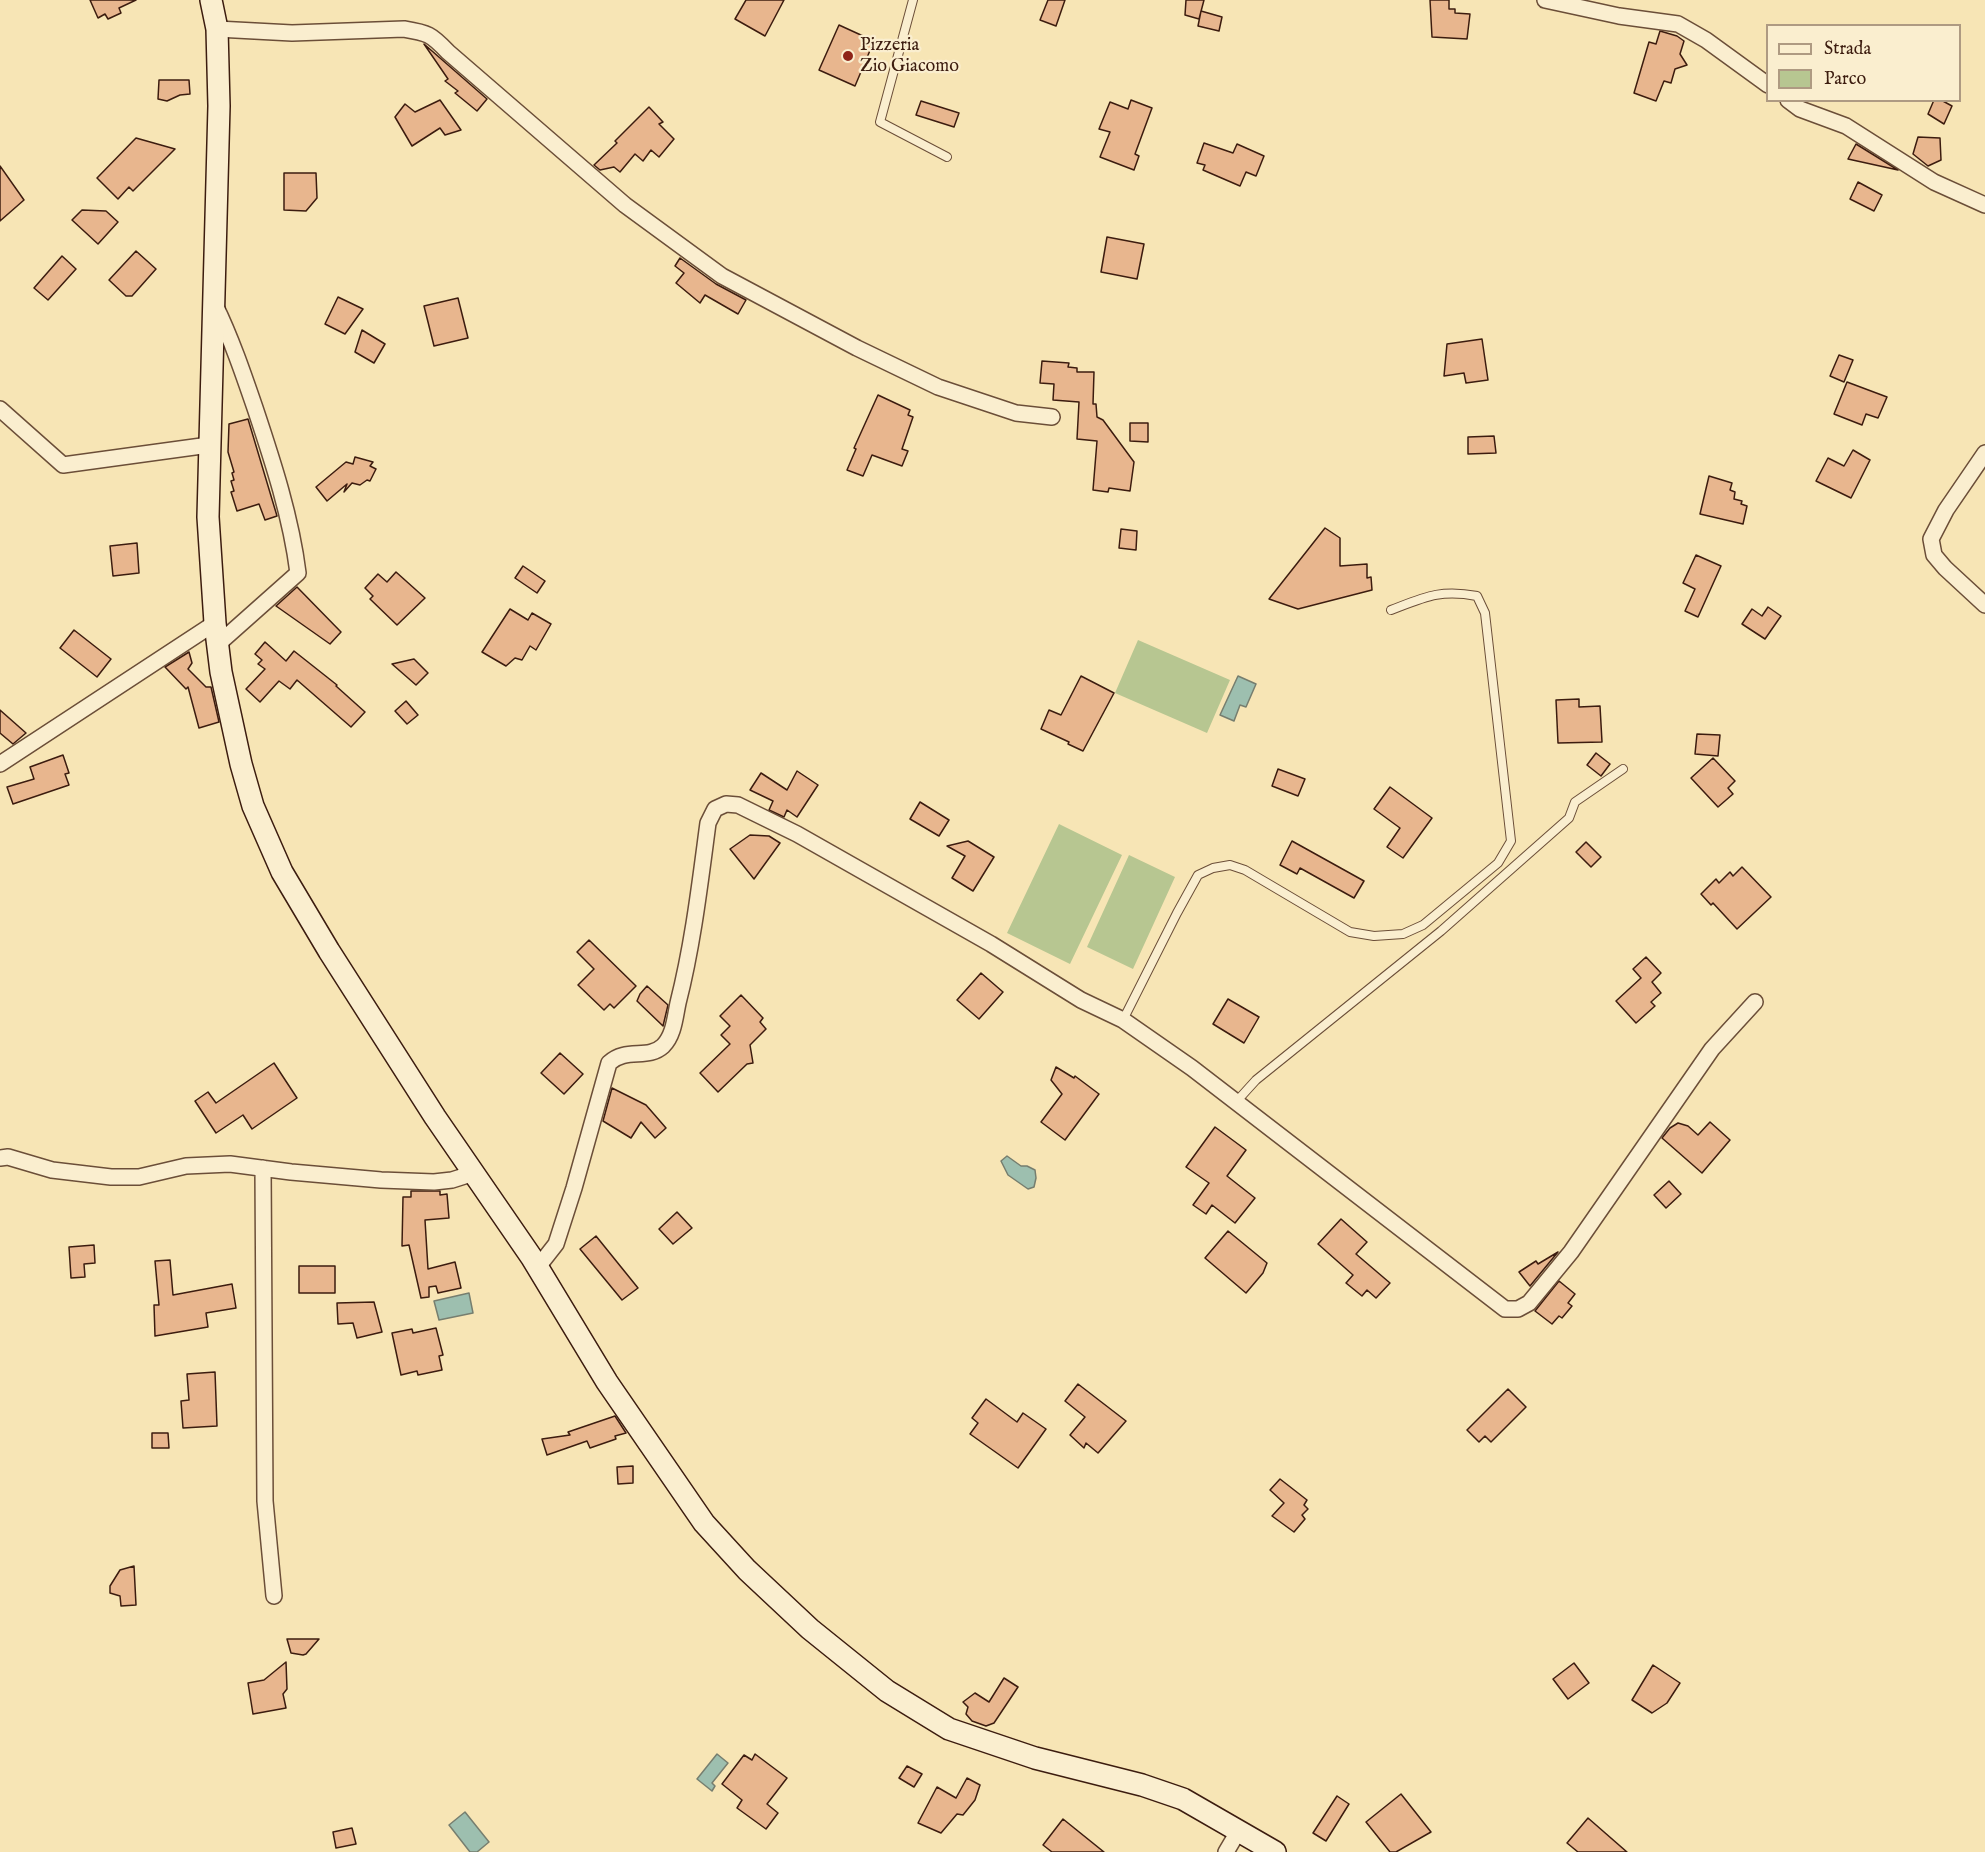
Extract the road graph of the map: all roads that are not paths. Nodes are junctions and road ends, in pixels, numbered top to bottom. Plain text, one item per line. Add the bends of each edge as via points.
1 (211, 0) edge
2 (913, 0) edge
3 (1545, 0) edge
4 (217, 29) junction
5 (1766, 84) edge
6 (1790, 102) edge
7 (947, 157) dead end
8 (1985, 205) edge
9 (213, 299) junction
10 (0, 409) edge
11 (1052, 417) dead end
12 (209, 445) junction
13 (1985, 453) edge
14 (1985, 605) edge
15 (1391, 610) dead end
16 (215, 623) junction
17 (217, 645) junction
18 (0, 764) edge
19 (1623, 769) dead end
20 (1755, 1002) dead end
21 (1123, 1020) junction
22 (1236, 1102) junction
23 (0, 1158) edge
24 (263, 1168) junction
25 (474, 1173) junction
26 (537, 1267) junction
27 (274, 1596) dead end
28 (1239, 1830) junction
29 (1226, 1852) edge
30 (1275, 1852) edge

1 - 4 main road
2 - 7 lane via 880,122
3 - 5 street via 1678,24
4 - 9 main road via 219,106
4 - 11 street via 292,33 404,30 433,36 607,190 722,276 938,387 1016,413
6 - 8 street via 1800,110 1846,126 1934,182
9 - 12 main road
9 - 17 street via 263,433 286,509 298,573
10 - 12 street via 63,465
12 - 16 main road via 208,518
13 - 14 street via 1930,539 1934,555
15 - 21 lane via 1431,594 1462,593 1477,596 1485,613 1511,841 1498,863 1423,925 1403,934 1374,936 1350,932 1245,870 1230,866 1213,868 1198,875
16 - 17 main road
16 - 18 street
17 - 25 main road via 240,764 253,806 282,872
19 - 22 lane via 1575,802 1569,819 1530,854 1256,1080
20 - 22 street via 1712,1049 1571,1252 1529,1304 1518,1309 1505,1309
21 - 22 street
21 - 26 street via 1081,1000 797,834 738,805 726,804 715,809 708,823 689,960 670,1035 663,1046 652,1052 625,1054 609,1064 556,1244
23 - 24 street via 52,1170 111,1177 139,1177 186,1166 219,1164
24 - 25 street via 434,1182
24 - 27 street via 265,1501
25 - 26 main road
26 - 28 main road via 607,1382 704,1523 747,1570 887,1692 949,1729 1035,1758 1183,1799
28 - 29 street
28 - 30 main road

